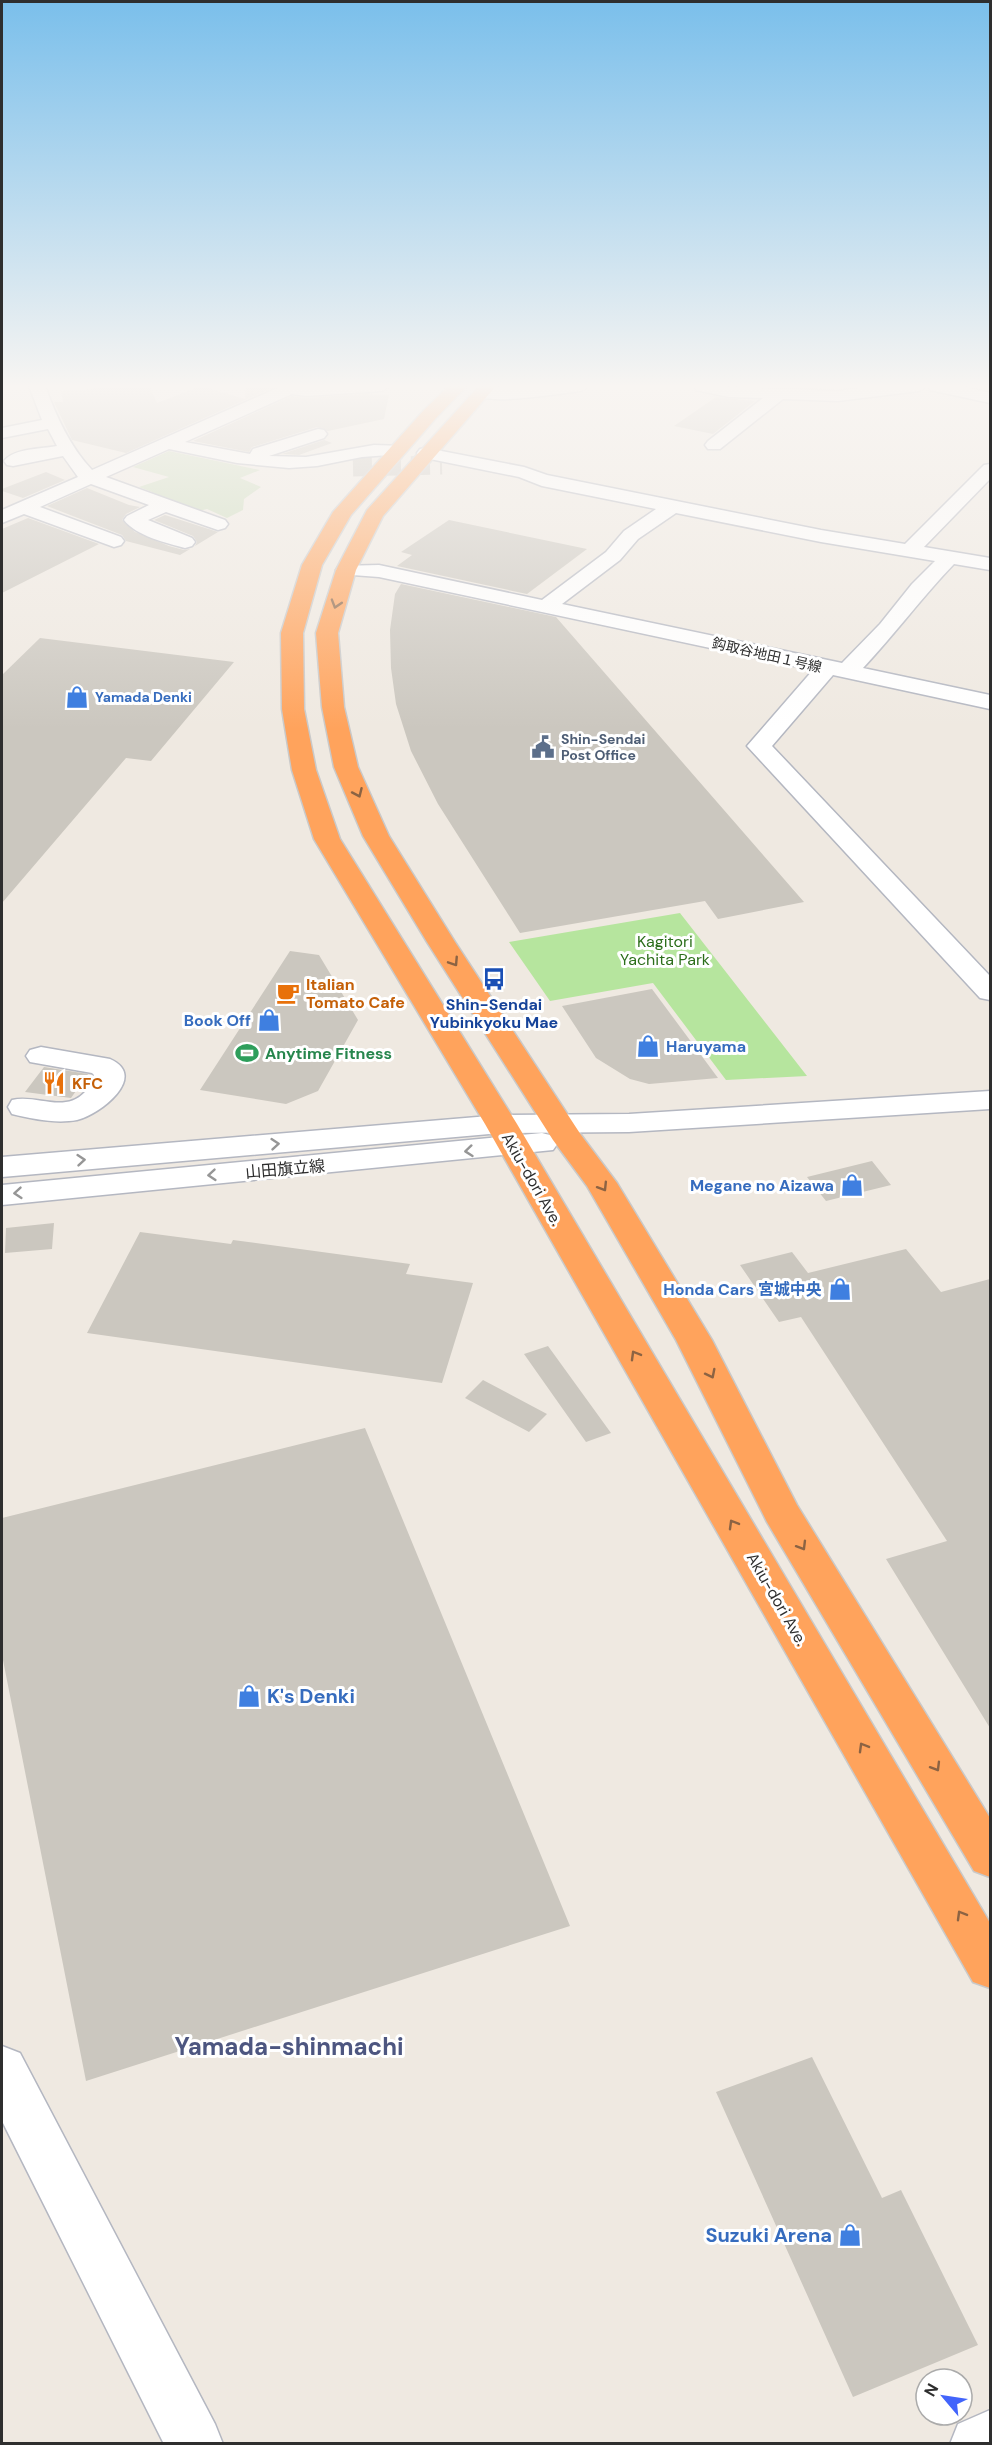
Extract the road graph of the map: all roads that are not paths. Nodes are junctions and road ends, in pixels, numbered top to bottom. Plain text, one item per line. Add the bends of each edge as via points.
1 (38, 500) edge
2 (151, 500) edge
3 (361, 500) tunnel mouth
4 (386, 500) edge
5 (638, 500) edge
6 (959, 500) edge
7 (164, 505) junction
8 (23, 507) junction
9 (671, 507) junction
10 (2, 517) edge
11 (218, 524) dead end
12 (114, 541) dead end
13 (185, 542) dead end
14 (909, 551) junction
15 (950, 557) junction
16 (990, 564) edge
17 (346, 570) junction
18 (545, 607) junction
19 (838, 669) junction
20 (990, 702) edge
21 (990, 992) edge
22 (41, 1056) dead end
23 (990, 1100) edge
24 (23, 1107) dead end
25 (564, 1131) junction
26 (507, 1136) junction
27 (2, 1167) edge
28 (2, 1195) edge
29 (990, 1857) edge
30 (990, 1966) edge
31 (2, 2070) edge
32 (990, 2438) edge
33 (195, 2444) edge
34 (978, 2444) edge

1 - 8 street
2 - 7 street
3 - 26 highway, Akiu-dori Ave. via 344,512 312,566 292,633 292,710 304,770 327,839
4 - 17 highway, Akiu-dori Ave. via 374,514
5 - 9 street
6 - 14 street
7 - 11 street
7 - 13 street via 134,520
8 - 10 street
8 - 12 street
9 - 14 street
9 - 18 street
14 - 15 street
15 - 16 street
15 - 19 street via 919,588 888,630
17 - 18 street, 鈎取谷地田１号線 via 379,571
17 -> 25 highway, Akiu-dori Ave. via 327,633 333,707 346,767 376,836
18 - 19 street, 鈎取谷地田１号線
19 - 20 street
19 - 21 street, 鈎取谷地田１号線 via 759,746
22 - 24 street via 99,1065 108,1069 111,1077 95,1102 79,1110 63,1113
23 - 25 street, 山田旗立線 via 629,1123
25 - 26 street, 山田旗立線
25 -> 29 highway, Akiu-dori Ave. via 601,1183 688,1330 781,1512
27 -> 26 street, 山田旗立線
26 -> 28 street, 山田旗立線
30 -> 26 highway, Akiu-dori Ave.
31 - 33 street
32 - 34 street

